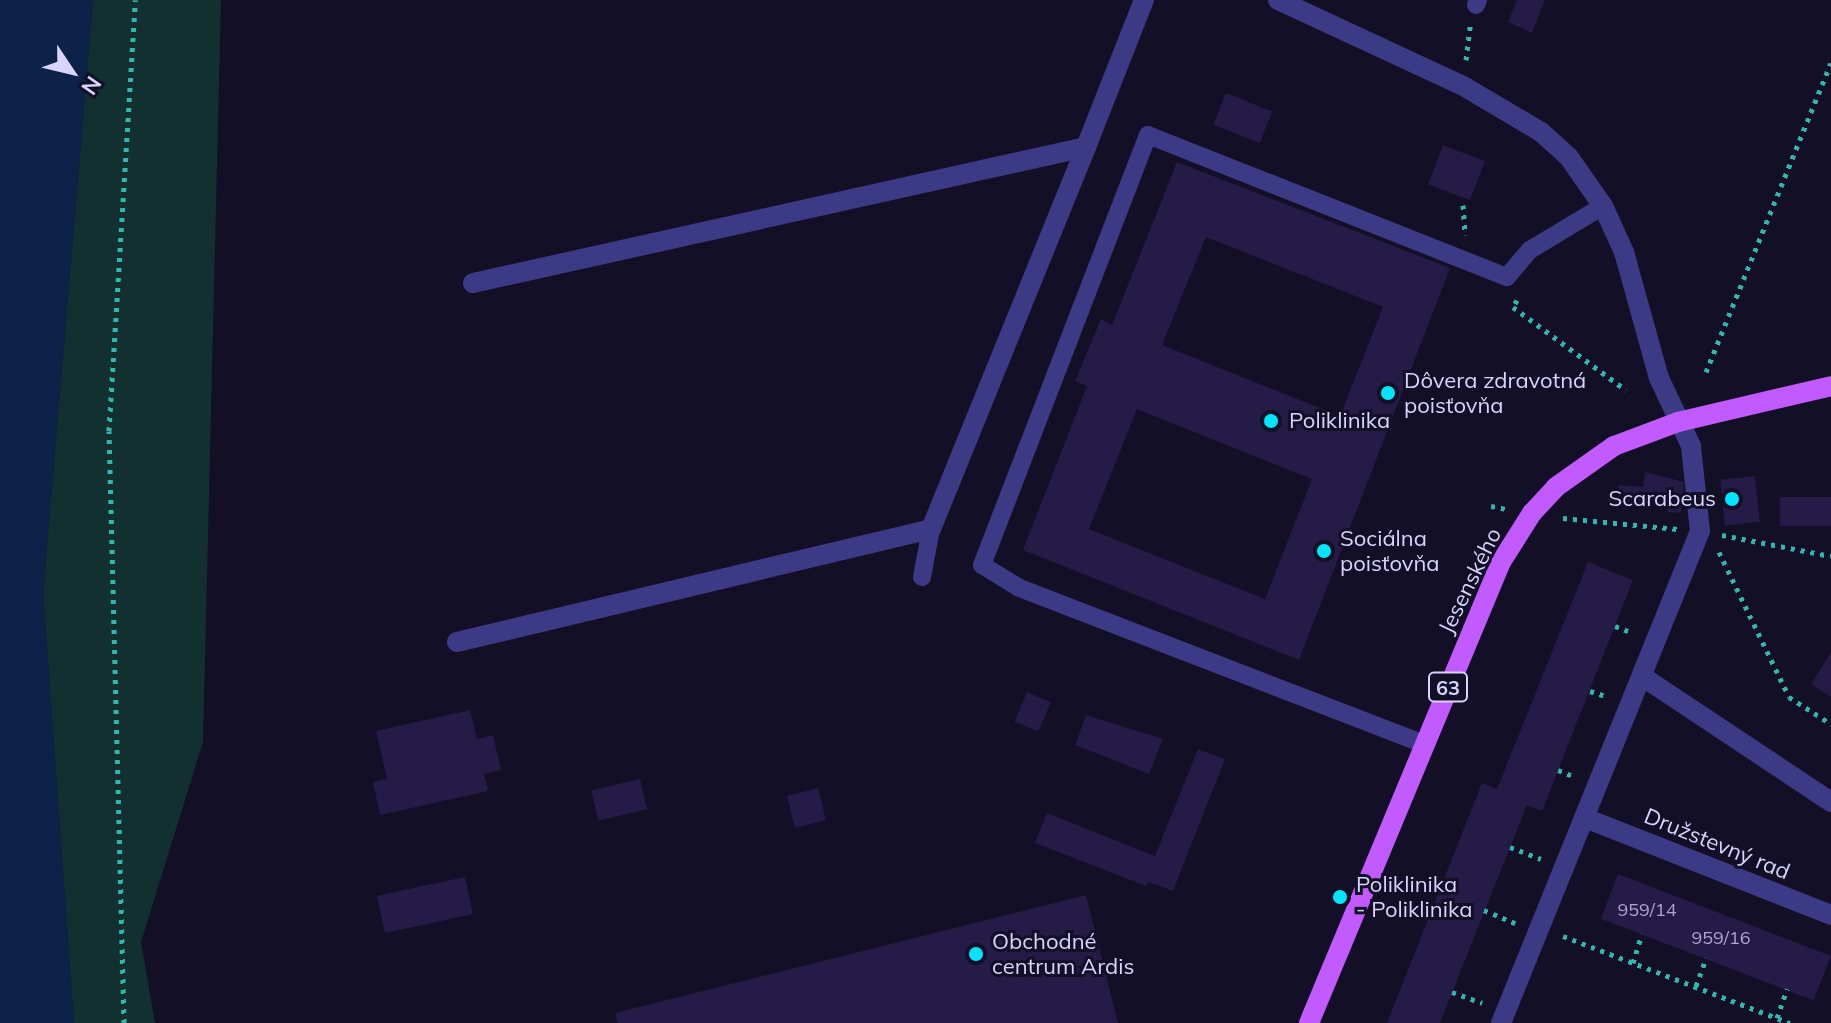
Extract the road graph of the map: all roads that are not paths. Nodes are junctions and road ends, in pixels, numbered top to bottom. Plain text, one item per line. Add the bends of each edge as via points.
1 (1144, 0) edge
2 (1278, 0) edge
3 (1086, 147) junction
4 (1603, 206) junction
5 (473, 283) dead end
6 (1831, 386) edge
7 (1678, 422) junction
8 (931, 529) junction
9 (922, 577) dead end
10 (457, 642) dead end
11 (1643, 677) junction
12 (1424, 744) junction
13 (1831, 802) edge
14 (1585, 818) junction
15 (1831, 915) edge
16 (1309, 1023) edge
17 (1501, 1023) edge

1 - 3 street
2 - 4 street via 1465,87 1541,132 1568,156
3 - 5 street
3 - 8 street
4 - 7 street via 1624,252 1659,378
4 - 12 lane via 1530,250 1507,277 1148,135 982,565 1018,587
6 - 7 main road, Jesenského / 63
7 - 11 street via 1696,469 1700,531
7 - 12 main road, Jesenského / 63 via 1614,446 1556,487 1532,513 1501,562
8 - 9 lane
8 - 10 street
11 - 13 street
11 - 14 street
12 - 16 main road, Jesenského / 63
14 - 15 street, Družstevný rad
14 - 17 street

